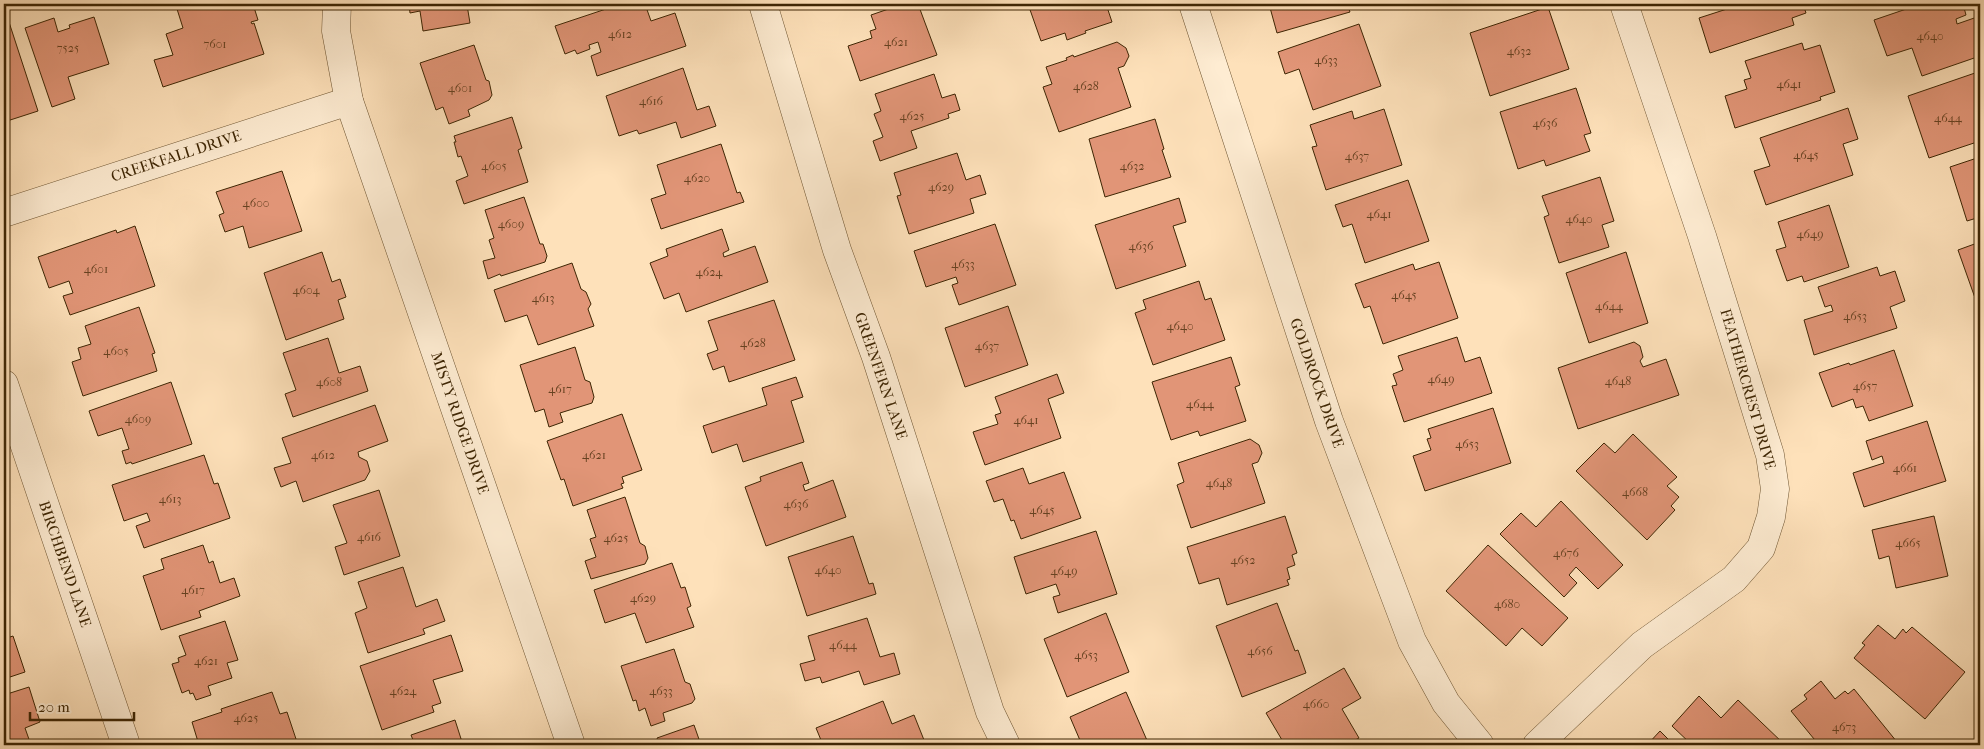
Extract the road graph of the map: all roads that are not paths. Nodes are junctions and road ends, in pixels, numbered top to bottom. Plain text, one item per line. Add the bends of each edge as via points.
1 (337, 4) edge
2 (763, 4) edge
3 (1193, 4) edge
4 (1624, 4) edge
5 (350, 101) junction
6 (4, 213) edge
7 (4, 384) edge
8 (126, 745) edge
9 (571, 745) edge
10 (1006, 745) edge
11 (1480, 745) edge
12 (1537, 745) edge

1 - 5 street, MISTY RIDGE DRIVE via 336,31
2 - 10 street, GREENFERN LANE via 837,250 876,357 990,712
3 - 11 street, GOLDROCK DRIVE via 1329,421 1412,641 1446,703
4 - 12 street, FEATHERCREST DRIVE via 1702,236 1770,455 1775,489 1771,517 1761,548 1734,579 1642,645
5 - 6 street, CREEKFALL DRIVE
5 - 9 street, MISTY RIDGE DRIVE
7 - 8 street, BIRCHBEND LANE

